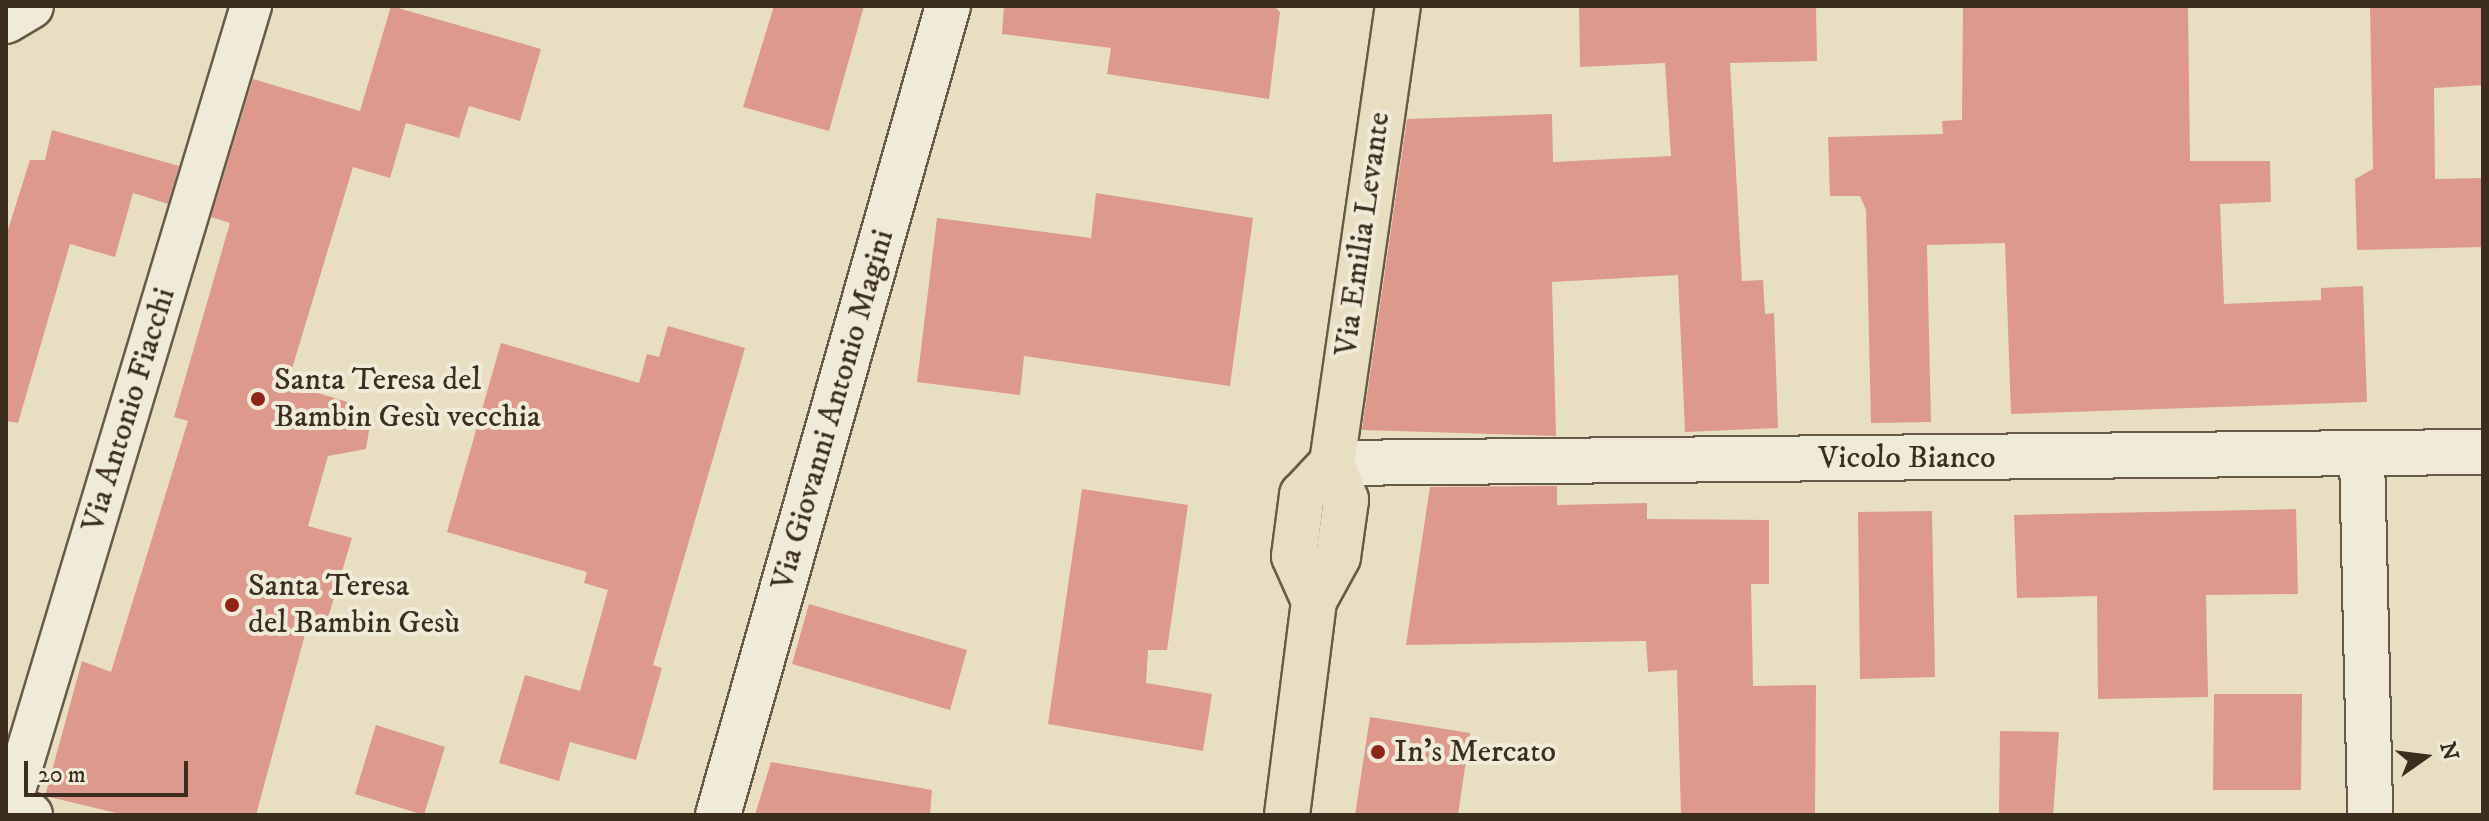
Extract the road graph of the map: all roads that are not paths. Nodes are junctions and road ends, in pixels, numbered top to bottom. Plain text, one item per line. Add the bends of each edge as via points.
1 (31, 6) edge
2 (251, 6) edge
3 (948, 6) edge
4 (1398, 6) edge
5 (6, 21) edge
6 (2483, 452) edge
7 (2362, 455) junction
8 (1332, 463) junction
9 (16, 813) edge
10 (718, 815) edge
11 (1287, 815) edge
12 (2370, 815) edge

1 - 5 street
2 - 9 street, Via Antonio Fiacchi
3 - 10 street, Via Giovanni Antonio Magini
4 - 8 main road, Via Emilia Levante
6 - 7 street, Vicolo Bianco
7 - 8 street, Vicolo Bianco
7 - 12 street
8 - 11 main road via 1302,495 1294,556 1314,601

